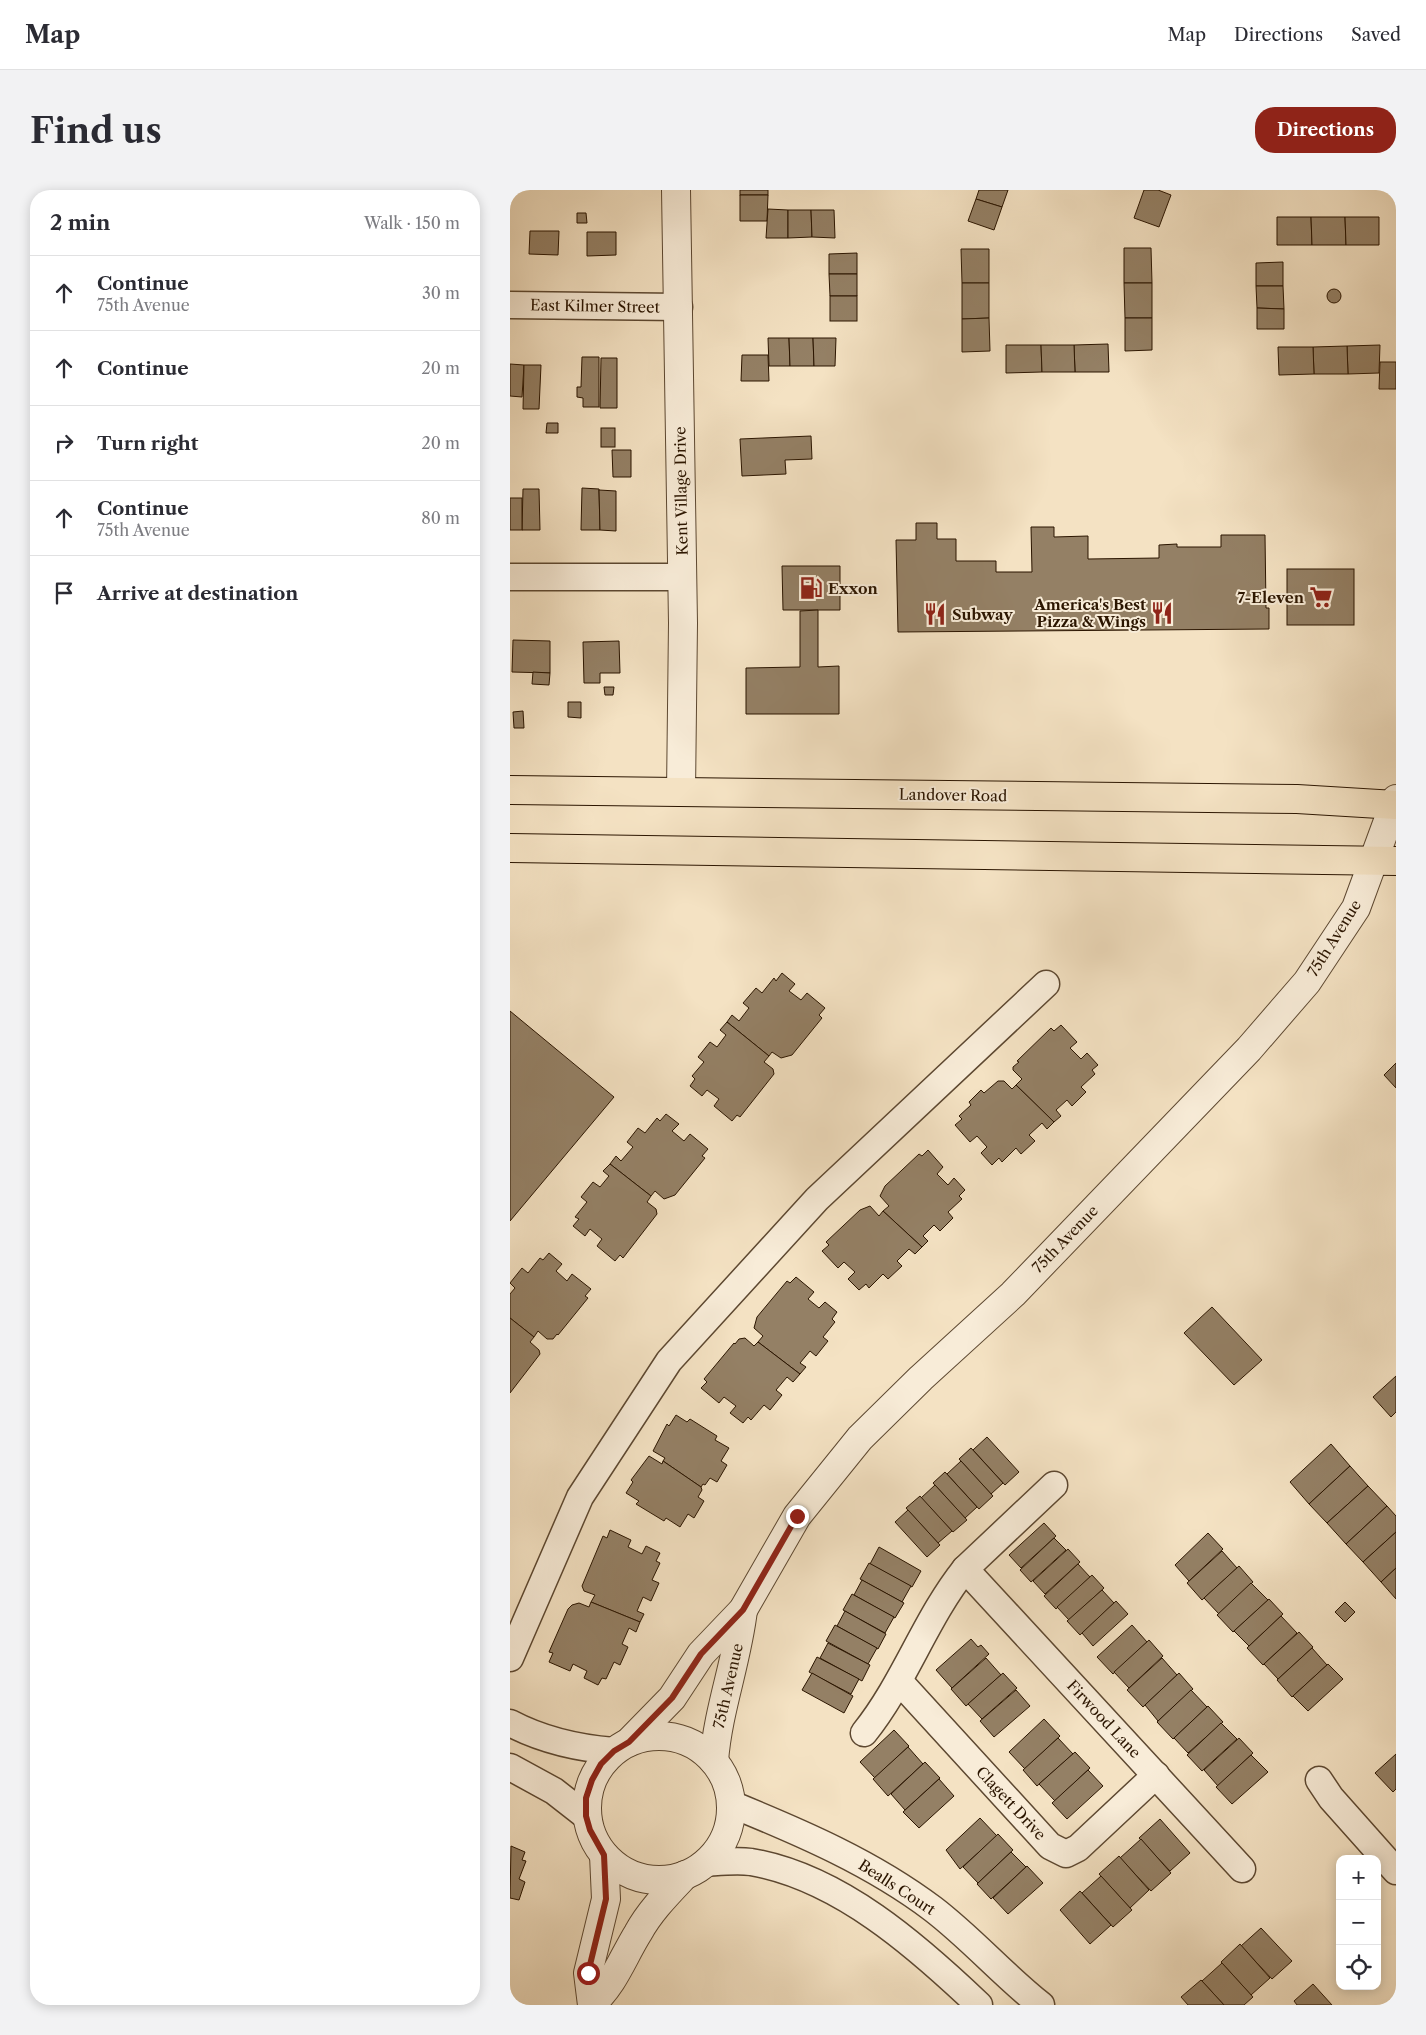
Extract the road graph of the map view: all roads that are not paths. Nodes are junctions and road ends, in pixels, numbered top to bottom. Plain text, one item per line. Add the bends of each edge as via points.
1 (676, 190) edge
2 (510, 305) edge
3 (680, 307) junction
4 (510, 577) edge
5 (682, 577) junction
6 (510, 790) edge
7 (681, 792) junction
8 (1395, 803) edge
9 (510, 848) edge
10 (1385, 860) edge
11 (1046, 984) dead end
12 (1054, 1485) dead end
13 (965, 1569) junction
14 (743, 1610) junction
15 (510, 1658) edge
16 (899, 1681) junction
17 (510, 1723) edge
18 (864, 1733) dead end
19 (621, 1746) junction
20 (714, 1761) junction
21 (510, 1767) edge
22 (1156, 1775) junction
23 (1319, 1780) dead end
24 (731, 1804) junction
25 (586, 1816) junction
26 (604, 1855) junction
27 (695, 1869) junction
28 (1242, 1869) dead end
29 (1396, 1871) edge
30 (592, 2004) edge
31 (980, 2005) edge
32 (1041, 2005) edge

1 - 3 street, Kent Village Drive
2 - 3 street, East Kilmer Street
3 - 5 street, Kent Village Drive
4 - 5 street
5 - 7 street, Kent Village Drive
6 - 7 main road, Landover Road
7 - 8 main road, Landover Road
8 - 10 street, 75th Avenue
9 - 10 main road
10 - 14 street, 75th Avenue via 1306,982 1249,1049 1018,1288 860,1438 797,1516
11 - 15 street via 816,1199 669,1361 580,1497
12 - 13 street
13 - 16 street via 942,1602
13 - 22 street, Firwood Lane
14 - 19 street, 75th Avenue via 701,1654 672,1698
14 - 20 street, 75th Avenue via 739,1645 717,1728
16 - 18 street
16 - 22 street, Clagett Drive via 1050,1846 1066,1854 1078,1848
17 - 19 street via 552,1741 587,1748
19 - 20 street via 652,1735 675,1737 697,1746
19 - 25 street via 601,1764 592,1780 586,1798
20 - 24 street via 726,1781
21 - 25 street via 554,1791
22 - 28 street, Firwood Lane
23 - 29 street
24 - 27 street via 729,1826 723,1839
24 - 32 street, Bealls Court via 849,1856 909,1892 957,1929
25 - 26 street
26 - 27 street via 621,1869 642,1878 663,1880
26 - 30 street via 606,1899 588,1973
27 - 30 street via 658,1905 638,1932 608,1989
27 - 31 street via 749,1862 807,1880 897,1931

